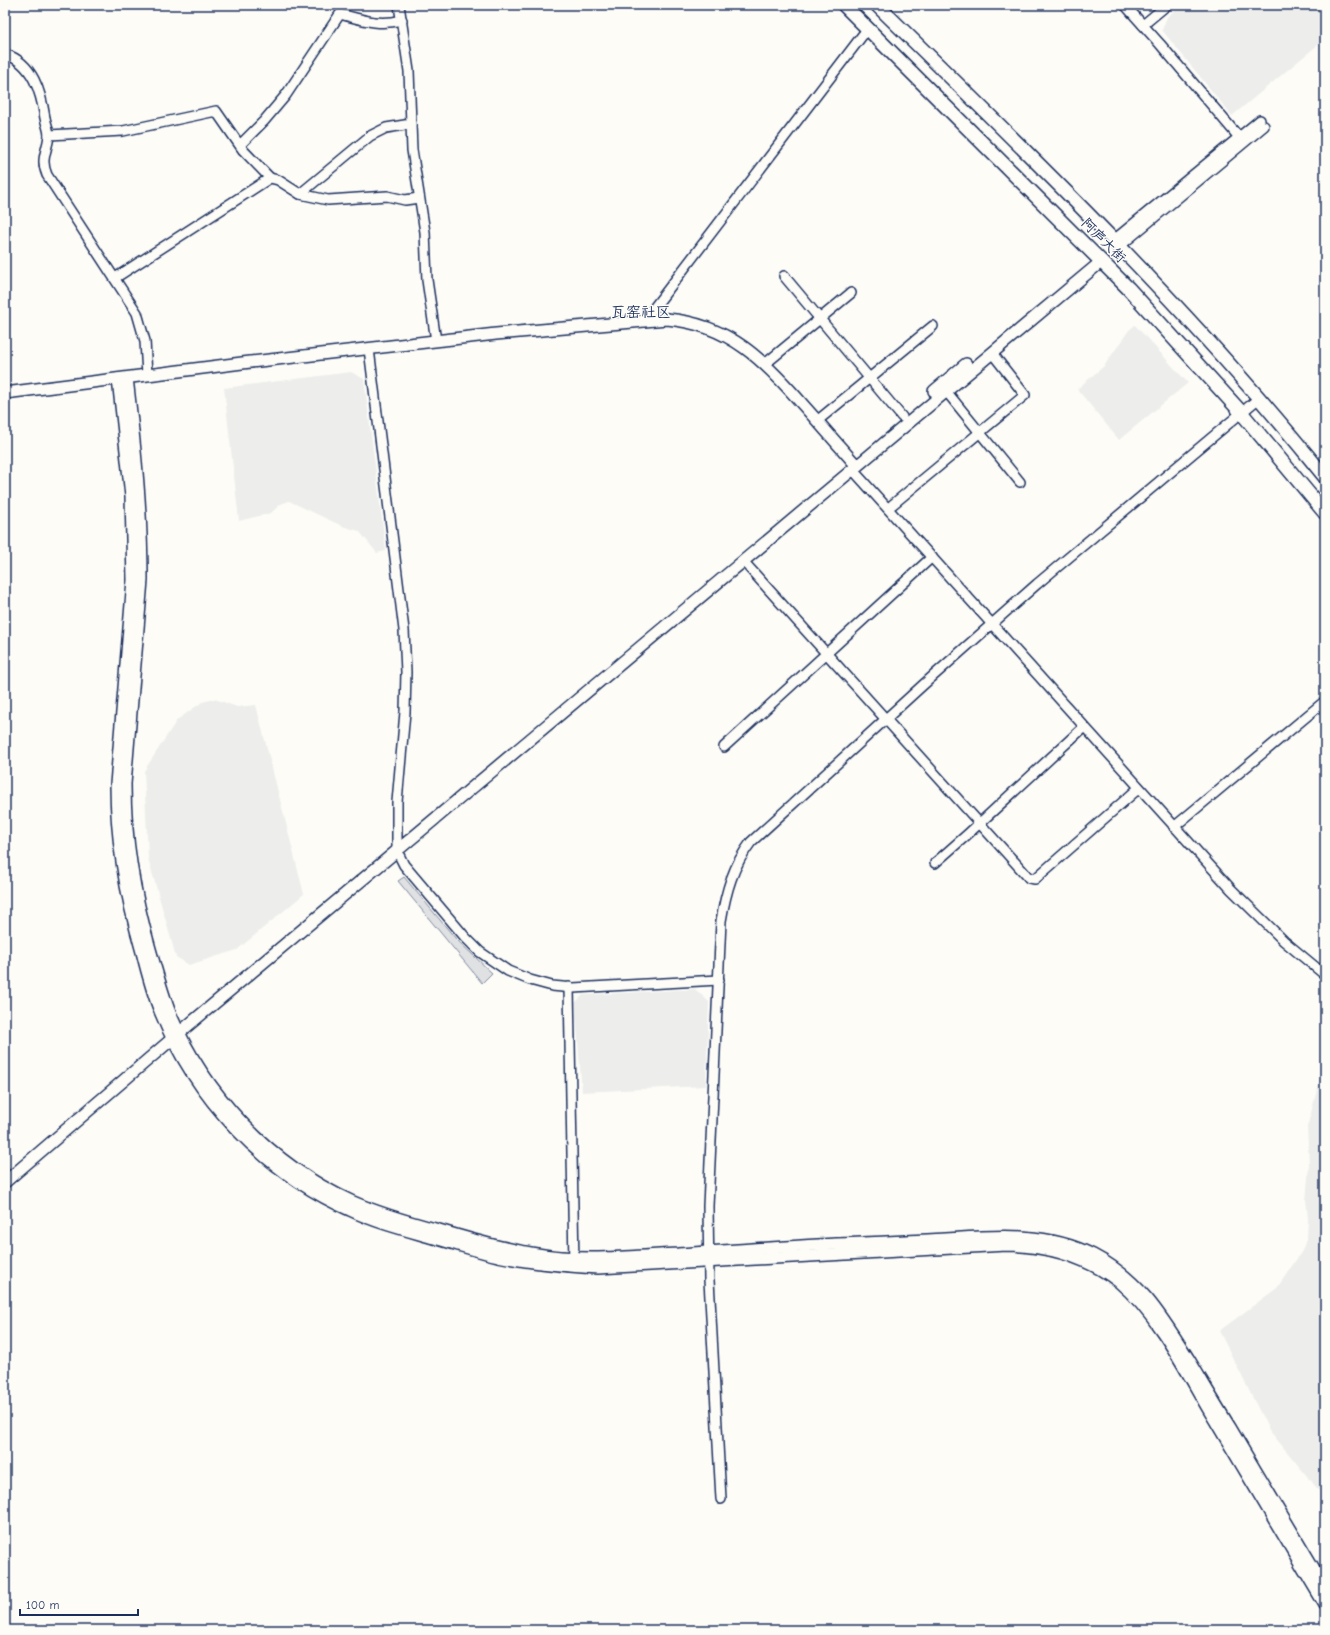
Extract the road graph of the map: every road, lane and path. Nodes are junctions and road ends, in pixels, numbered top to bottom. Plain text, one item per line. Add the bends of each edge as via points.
1 (399, 5) edge
2 (844, 5) edge
3 (1125, 5) edge
4 (1167, 5) edge
5 (882, 7) edge
6 (402, 20) junction
7 (1143, 25) junction
8 (868, 28) junction
9 (5, 54) edge
10 (1262, 123) dead end
11 (411, 124) junction
12 (49, 135) junction
13 (1242, 140) junction
14 (240, 145) junction
15 (270, 178) junction
16 (300, 194) junction
17 (419, 198) junction
18 (1117, 243) junction
19 (1099, 258) junction
20 (784, 276) dead end
21 (115, 278) junction
22 (851, 293) dead end
23 (820, 319) junction
24 (644, 321) junction
25 (933, 326) dead end
26 (436, 341) junction
27 (369, 352) junction
28 (992, 353) junction
29 (765, 364) junction
30 (147, 375) junction
31 (869, 378) junction
32 (123, 381) junction
33 (946, 391) junction
34 (5, 394) edge
35 (1259, 398) junction
36 (5, 399) edge
37 (1242, 413) junction
38 (902, 417) junction
39 (817, 421) junction
40 (980, 432) junction
41 (852, 465) junction
42 (1325, 477) edge
43 (1020, 482) dead end
44 (892, 505) junction
45 (1325, 513) edge
46 (932, 557) junction
47 (743, 561) junction
48 (994, 622) junction
49 (826, 654) junction
50 (1325, 700) edge
51 (885, 720) junction
52 (1084, 727) junction
53 (724, 747) dead end
54 (1139, 788) junction
55 (979, 824) junction
56 (1177, 825) junction
57 (396, 846) junction
58 (935, 863) dead end
59 (1325, 968) edge
60 (1325, 975) edge
61 (719, 980) junction
62 (569, 988) junction
63 (174, 1032) junction
64 (5, 1171) edge
65 (5, 1182) edge
66 (709, 1256) junction
67 (574, 1262) junction
68 (721, 1499) dead end
69 (1325, 1587) edge
70 (1325, 1604) edge

1 - 6 street
2 - 8 highway, 阿庐大街
3 - 7 street
4 - 7 street
5 - 18 highway, 阿庐大街
6 - 11 street via 409,71
6 - 14 street via 387,23 371,22 340,14 286,94
7 - 13 street
8 - 19 highway, 阿庐大街
8 - 24 street
9 - 12 street via 24,65 35,82 42,98
10 - 13 street
11 - 16 street via 386,128 370,136
11 - 17 street
12 - 14 street via 123,131 216,111
12 - 21 street via 43,164 47,175
13 - 18 street
14 - 15 street
15 - 16 street
15 - 21 street
16 - 17 street via 328,200 387,196 405,200
17 - 26 street
18 - 35 highway, 阿庐大街
19 - 28 main road
19 - 37 highway, 阿庐大街
19 - 38 main road
20 - 23 street
21 - 30 street via 137,313 145,341
22 - 23 street
23 - 29 street
23 - 31 street
24 - 26 main road
24 - 29 main road via 679,320 704,326 737,342
25 - 31 street
26 - 27 main road
27 - 30 main road
27 - 32 main road
27 - 41 main road via 667,324 690,328 725,341 752,359
27 - 57 street via 404,630 405,712
28 - 33 main road
28 - 40 street via 1025,395
29 - 39 main road
30 - 32 main road
31 - 38 street
31 - 39 street
32 - 34 main road
32 - 36 main road
32 - 63 main road via 140,488 142,552 142,580 126,769 125,822 132,872 144,926
33 - 40 street
33 - 41 main road
35 - 37 street
35 - 42 highway, 阿庐大街
37 - 45 highway, 阿庐大街
37 - 48 street
38 - 41 main road
39 - 41 main road
40 - 43 street
40 - 44 street
41 - 44 street
41 - 46 street
41 - 47 main road
41 - 57 main road
44 - 48 street
46 - 48 street
46 - 49 street
47 - 49 street
47 - 57 main road
48 - 51 street
48 - 52 street
48 - 56 street
49 - 51 street
49 - 53 street
50 - 56 street
51 - 55 street
51 - 61 street via 745,850 732,875 724,900
52 - 54 street
52 - 55 street
54 - 55 street via 1035,879 1027,877
54 - 56 street
55 - 58 street
56 - 59 street via 1251,901
56 - 60 street via 1252,911
57 - 62 street via 404,865 480,952 503,968 525,978
57 - 63 main road
61 - 62 street
61 - 66 street via 708,1206
62 - 67 street
63 - 64 main road
63 - 65 main road
63 - 67 main road via 236,1116 280,1158 312,1181 353,1202 393,1218 499,1247
66 - 67 main road
66 - 68 street
66 - 69 main road via 1006,1236 1061,1242 1097,1257 1135,1284 1164,1319
66 - 70 main road via 1006,1244 1058,1251 1096,1267 1129,1291 1156,1324

